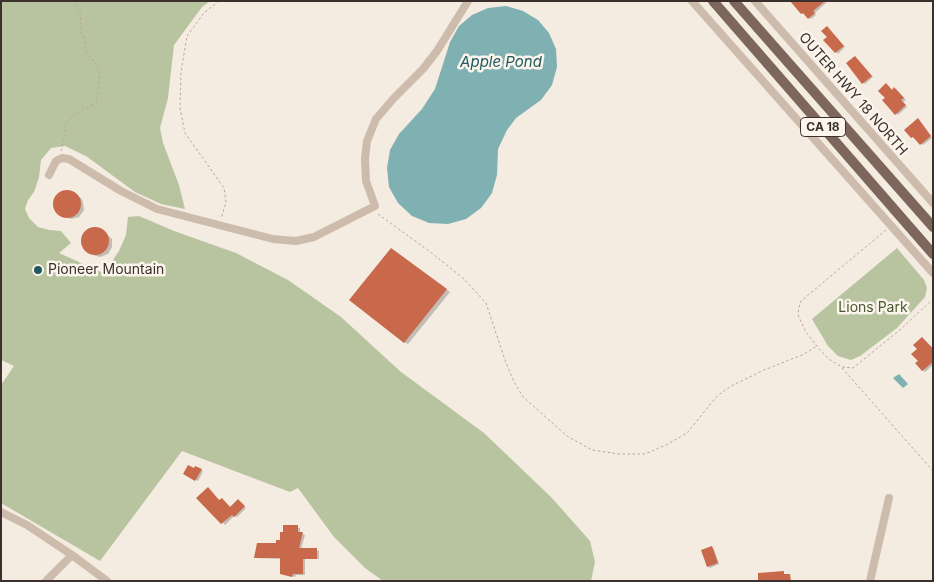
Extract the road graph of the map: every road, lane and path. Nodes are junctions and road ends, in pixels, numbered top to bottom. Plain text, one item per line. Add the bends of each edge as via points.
1 (74, 1) edge
2 (219, 1) edge
3 (468, 1) edge
4 (692, 1) edge
5 (713, 1) edge
6 (734, 1) edge
7 (755, 1) edge
8 (64, 159) junction
9 (49, 175) dead end
10 (933, 203) edge
11 (375, 206) junction
12 (219, 224) junction
13 (891, 226) junction
14 (933, 227) edge
15 (933, 254) edge
16 (933, 273) edge
17 (933, 299) edge
18 (817, 346) junction
19 (842, 367) junction
20 (933, 471) edge
21 (889, 498) dead end
22 (1, 512) edge
23 (72, 555) junction
24 (46, 581) edge
25 (107, 581) edge
26 (870, 581) edge

1 - 8 path via 80,12 81,34 87,53 98,66 100,79 96,103 65,124 61,150
2 - 12 path via 204,13 187,36 180,108 185,132 224,188 226,202
3 - 11 street via 428,63 376,119 367,141 365,159 366,181
4 - 13 street
5 - 15 main road, CA 18
6 - 14 main road, CA 18
7 - 10 street, OUTER HWY 18 NORTH
8 - 9 street via 56,161
8 - 12 street via 151,206
11 - 12 street via 314,236 296,241 273,239
11 - 18 path via 378,214 464,279 486,303 505,360 523,397 567,436 592,450 644,454 666,445 687,433 717,396 731,386
13 - 16 street
13 - 18 path via 800,304 800,320
17 - 19 path via 902,330 858,365
18 - 19 path
19 - 20 path
21 - 26 street
22 - 23 street
23 - 24 street
23 - 25 street

